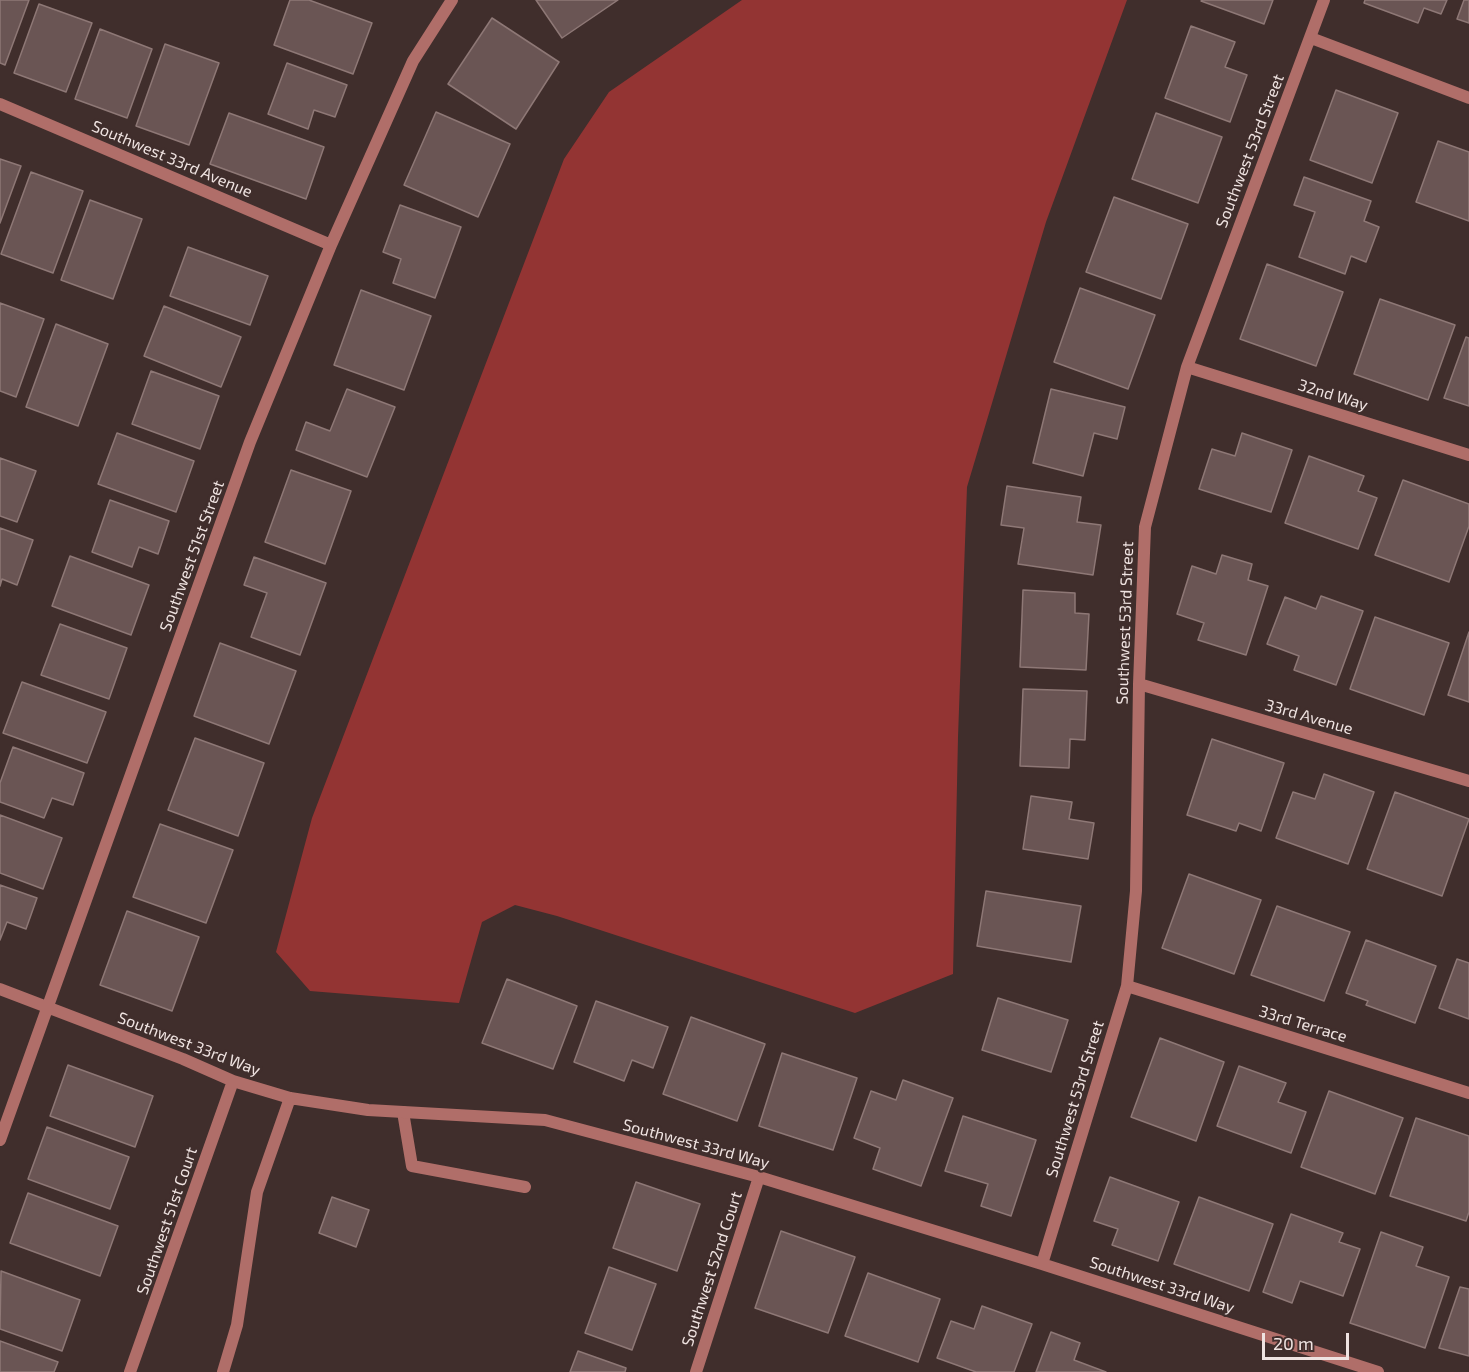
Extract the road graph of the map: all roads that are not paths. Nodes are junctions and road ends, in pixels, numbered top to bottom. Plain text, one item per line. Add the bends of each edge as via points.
1 (452, 0) edge
2 (1324, 0) edge
3 (1311, 38) junction
4 (1469, 98) edge
5 (0, 104) edge
6 (331, 245) junction
7 (1187, 367) junction
8 (1469, 455) edge
9 (1139, 684) junction
10 (1469, 781) edge
11 (1127, 986) junction
12 (0, 989) edge
13 (48, 1007) junction
14 (233, 1081) junction
15 (1469, 1093) edge
16 (290, 1098) junction
17 (403, 1112) junction
18 (0, 1140) edge
19 (759, 1177) junction
20 (525, 1187) dead end
21 (1042, 1264) junction
22 (130, 1372) edge
23 (223, 1372) edge
24 (696, 1372) edge
25 (1378, 1372) edge

1 - 6 street, Southwest 51st Street via 413,61
2 - 3 street, Southwest 53rd Street
3 - 4 street
3 - 7 street, Southwest 53rd Street
5 - 6 street, Southwest 33rd Avenue
6 - 13 street, Southwest 51st Street via 250,442
7 - 8 street, 32nd Way
7 - 9 street, Southwest 53rd Street via 1145,527
9 - 10 street, 33rd Avenue
9 - 11 street, Southwest 53rd Street via 1136,891
11 - 15 street, 33rd Terrace
11 - 21 street, Southwest 53rd Street
12 - 13 street, Southwest 33rd Way
13 - 14 street, Southwest 33rd Way
13 - 18 street, Southwest 51st Street
14 - 16 street, Southwest 33rd Way
14 - 22 street, Southwest 51st Court
16 - 17 street, Southwest 33rd Way
16 - 23 street via 257,1192 237,1325
17 - 19 street, Southwest 33rd Way via 544,1120
17 - 20 street via 412,1166
19 - 21 street, Southwest 33rd Way
19 - 24 street, Southwest 52nd Court
21 - 25 street, Southwest 33rd Way

